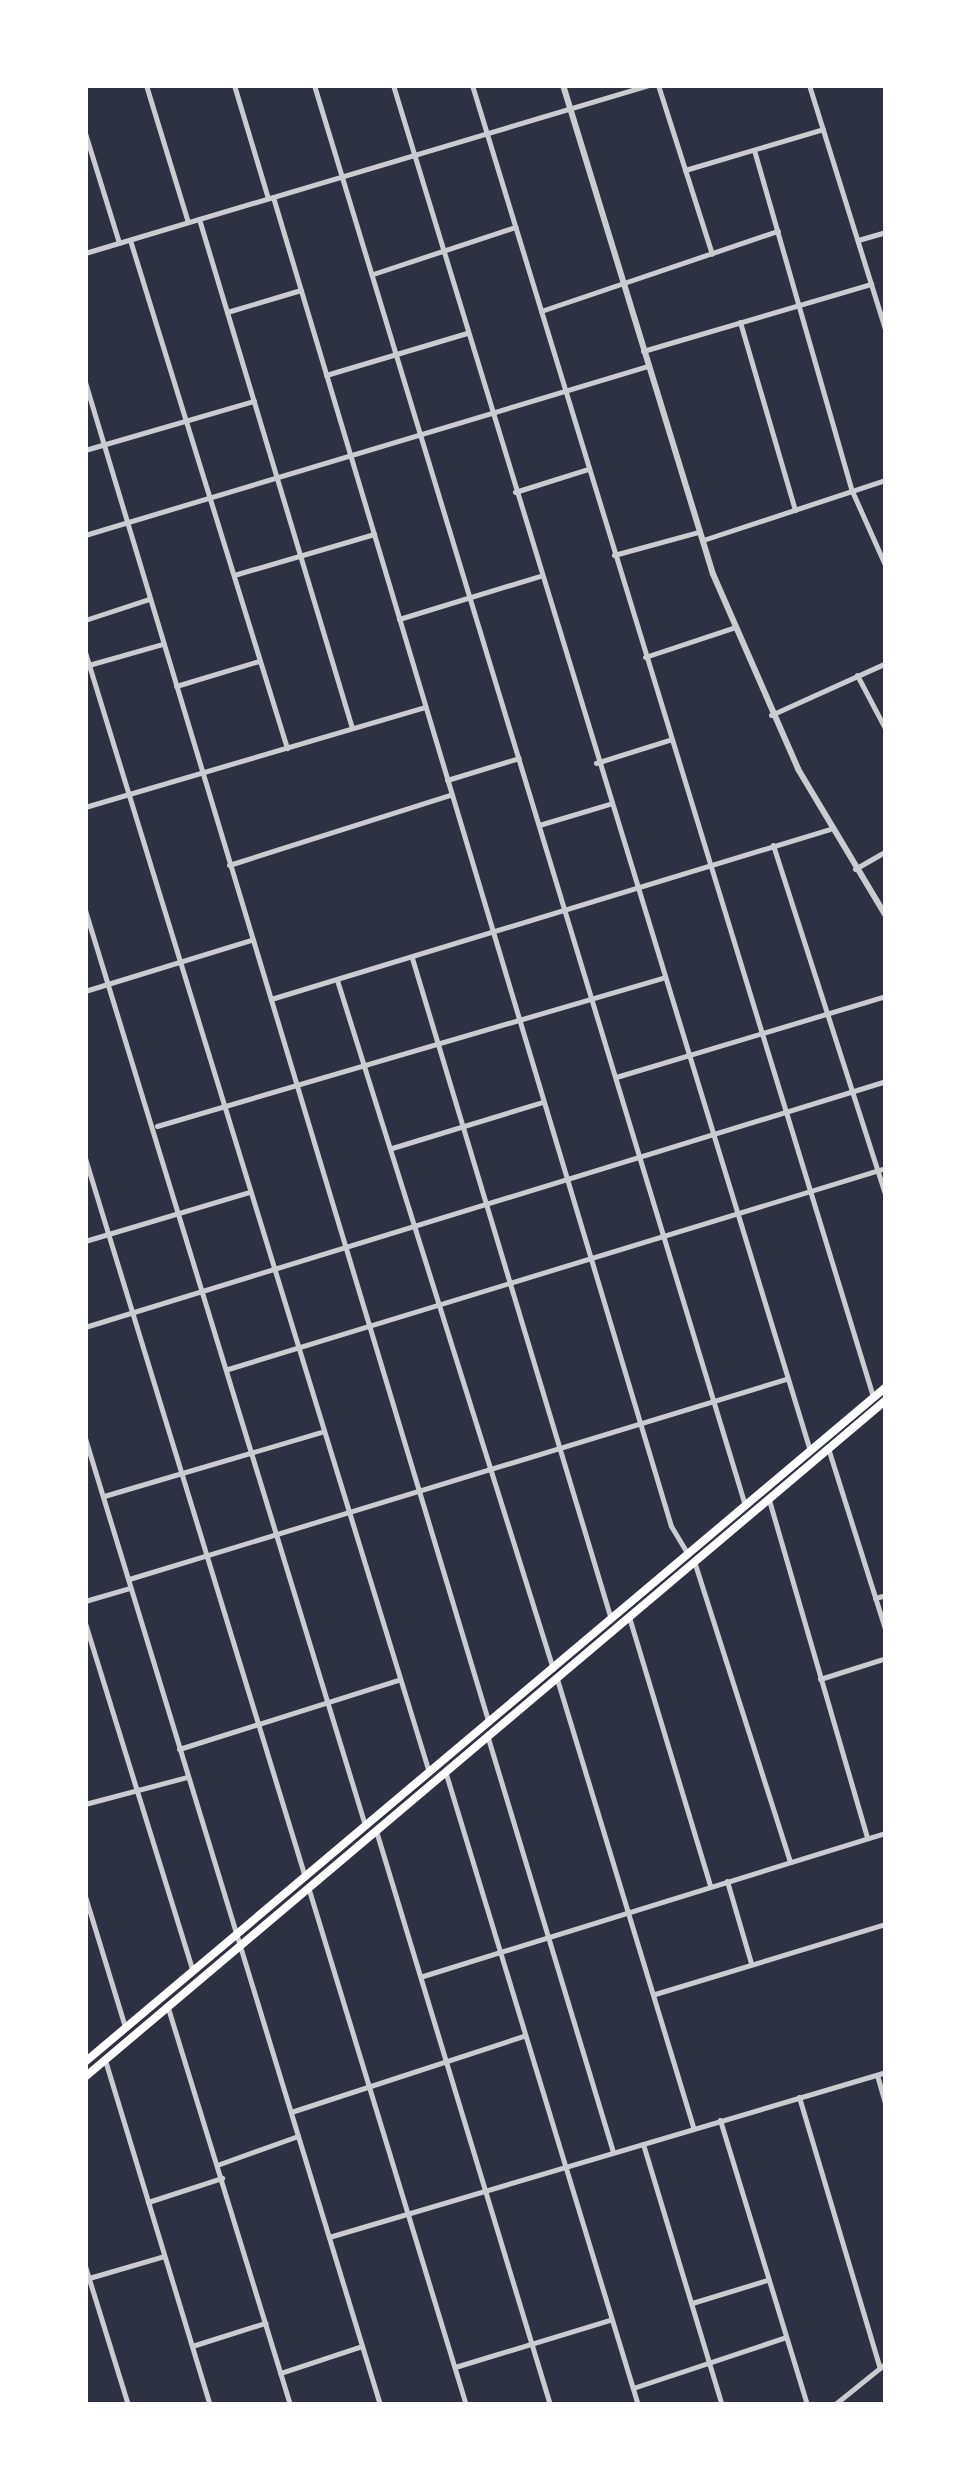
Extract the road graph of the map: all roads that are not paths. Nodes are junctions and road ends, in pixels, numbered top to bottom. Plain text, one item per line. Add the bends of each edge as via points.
1 (146, 85) edge
2 (234, 85) edge
3 (314, 85) edge
4 (392, 85) edge
5 (472, 85) edge
6 (563, 85) edge
7 (649, 85) edge
8 (658, 85) edge
9 (809, 85) edge
10 (570, 108) junction
11 (823, 129) junction
12 (85, 132) edge
13 (487, 132) junction
14 (754, 150) junction
15 (414, 154) junction
16 (684, 170) junction
17 (342, 176) junction
18 (271, 198) junction
19 (199, 219) junction
20 (188, 222) junction
21 (515, 227) junction
22 (778, 231) junction
23 (886, 232) edge
24 (130, 240) junction
25 (858, 240) junction
26 (119, 243) junction
27 (442, 251) junction
28 (85, 253) edge
29 (712, 254) junction
30 (373, 274) junction
31 (623, 284) junction
32 (872, 284) junction
33 (301, 290) junction
34 (802, 306) junction
35 (541, 311) junction
36 (227, 312) junction
37 (740, 322) junction
38 (886, 332) edge
39 (467, 333) junction
40 (643, 351) junction
41 (398, 354) junction
42 (648, 366) junction
43 (326, 375) junction
44 (85, 382) edge
45 (565, 391) junction
46 (254, 401) junction
47 (491, 413) junction
48 (186, 421) junction
49 (422, 434) junction
50 (104, 445) junction
51 (85, 450) edge
52 (350, 455) junction
53 (588, 469) junction
54 (277, 477) junction
55 (886, 480) edge
56 (852, 491) junction
57 (515, 492) junction
58 (210, 497) junction
59 (794, 510) junction
60 (127, 522) junction
61 (698, 532) junction
62 (85, 534) edge
63 (374, 534) junction
64 (701, 540) junction
65 (614, 555) junction
66 (301, 556) junction
67 (886, 567) edge
68 (234, 576) junction
69 (540, 576) junction
70 (470, 598) junction
71 (150, 599) junction
72 (85, 620) edge
73 (399, 620) junction
74 (736, 627) junction
75 (163, 644) junction
76 (85, 652) edge
77 (645, 657) junction
78 (260, 661) junction
79 (886, 662) edge
80 (87, 666) edge
81 (858, 675) junction
82 (176, 686) junction
83 (425, 707) junction
84 (771, 715) junction
85 (352, 728) junction
86 (886, 730) edge
87 (669, 740) junction
88 (287, 748) junction
89 (518, 758) junction
90 (596, 762) junction
91 (201, 771) junction
92 (447, 780) junction
93 (128, 793) junction
94 (451, 795) junction
95 (609, 804) junction
96 (85, 806) edge
97 (538, 826) junction
98 (830, 829) junction
99 (773, 845) junction
100 (886, 851) edge
101 (229, 865) junction
102 (708, 866) junction
103 (855, 869) junction
104 (635, 888) junction
105 (85, 910) edge
106 (567, 910) junction
107 (886, 916) edge
108 (492, 934) junction
109 (252, 940) junction
110 (412, 958) junction
111 (179, 962) junction
112 (662, 978) junction
113 (337, 980) junction
114 (107, 984) junction
115 (85, 991) edge
116 (886, 996) edge
117 (594, 998) junction
118 (271, 999) junction
119 (832, 1014) junction
120 (517, 1019) junction
121 (760, 1035) junction
122 (438, 1045) junction
123 (688, 1058) junction
124 (366, 1064) junction
125 (616, 1077) junction
126 (886, 1081) edge
127 (297, 1084) junction
128 (854, 1092) junction
129 (543, 1102) junction
130 (224, 1107) junction
131 (785, 1112) junction
132 (156, 1127) junction
133 (462, 1128) junction
134 (712, 1134) junction
135 (392, 1148) junction
136 (641, 1156) junction
137 (85, 1158) edge
138 (886, 1168) edge
139 (878, 1171) junction
140 (567, 1178) junction
141 (808, 1190) junction
142 (248, 1192) junction
143 (886, 1198) edge
144 (485, 1205) junction
145 (181, 1211) junction
146 (737, 1213) junction
147 (416, 1227) junction
148 (108, 1234) junction
149 (664, 1235) junction
150 (85, 1241) edge
151 (346, 1248) junction
152 (592, 1258) junction
153 (272, 1270) junction
154 (511, 1284) junction
155 (204, 1292) junction
156 (441, 1308) junction
157 (132, 1313) junction
158 (85, 1326) edge
159 (368, 1328) junction
160 (296, 1348) junction
161 (228, 1368) junction
162 (786, 1379) junction
163 (886, 1386) edge
164 (873, 1397) junction
165 (715, 1400) junction
166 (886, 1400) edge
167 (640, 1422) junction
168 (321, 1432) junction
169 (85, 1438) edge
170 (558, 1448) junction
171 (828, 1448) junction
172 (810, 1451) junction
173 (254, 1452) junction
174 (486, 1470) junction
175 (181, 1472) junction
176 (419, 1492) junction
177 (102, 1496) junction
178 (768, 1498) junction
179 (746, 1505) junction
180 (348, 1513) junction
181 (278, 1534) junction
182 (206, 1554) junction
183 (691, 1557) junction
184 (128, 1579) junction
185 (130, 1588) junction
186 (886, 1595) edge
187 (876, 1598) junction
188 (85, 1601) edge
189 (629, 1617) junction
190 (611, 1619) junction
191 (85, 1623) edge
192 (886, 1632) edge
193 (886, 1658) edge
194 (553, 1669) junction
195 (557, 1679) junction
196 (820, 1679) junction
197 (398, 1680) junction
198 (327, 1702) junction
199 (488, 1723) junction
200 (257, 1724) junction
201 (488, 1738) junction
202 (178, 1749) junction
203 (430, 1773) junction
204 (446, 1774) junction
205 (187, 1777) junction
206 (134, 1791) junction
207 (85, 1804) edge
208 (366, 1827) junction
209 (886, 1833) edge
210 (377, 1834) junction
211 (867, 1838) junction
212 (790, 1862) junction
213 (305, 1878) junction
214 (727, 1881) junction
215 (710, 1886) junction
216 (309, 1890) junction
217 (85, 1896) edge
218 (629, 1912) junction
219 (886, 1924) edge
220 (236, 1936) junction
221 (551, 1938) junction
222 (242, 1947) junction
223 (496, 1953) junction
224 (752, 1963) junction
225 (192, 1972) junction
226 (423, 1976) junction
227 (655, 1994) junction
228 (168, 2008) junction
229 (125, 2027) junction
230 (523, 2036) junction
231 (448, 2059) junction
232 (106, 2060) junction
233 (85, 2062) edge
234 (886, 2072) edge
235 (876, 2075) junction
236 (85, 2078) edge
237 (370, 2084) junction
238 (800, 2097) junction
239 (886, 2106) edge
240 (291, 2112) junction
241 (720, 2120) junction
242 (693, 2128) junction
243 (298, 2136) junction
244 (643, 2144) junction
245 (614, 2151) junction
246 (217, 2165) junction
247 (566, 2167) junction
248 (222, 2178) junction
249 (488, 2190) junction
250 (148, 2202) junction
251 (407, 2214) junction
252 (329, 2236) junction
253 (164, 2256) junction
254 (85, 2266) edge
255 (89, 2278) junction
256 (767, 2280) junction
257 (692, 2303) junction
258 (610, 2320) junction
259 (265, 2323) junction
260 (786, 2336) junction
261 (534, 2342) junction
262 (192, 2346) junction
263 (362, 2346) junction
264 (709, 2362) junction
265 (883, 2365) edge
266 (455, 2366) junction
267 (280, 2373) junction
268 (633, 2388) junction
269 (128, 2405) edge
270 (210, 2405) edge
271 (290, 2405) edge
272 (380, 2405) edge
273 (466, 2405) edge
274 (550, 2405) edge
275 (638, 2405) edge
276 (722, 2405) edge
277 (807, 2405) edge
278 (834, 2405) edge

1 - 20 street
2 - 18 street
3 - 17 street
4 - 15 street
5 - 13 street
6 - 10 street
7 - 10 street
8 - 16 street
9 - 11 street
10 - 13 street
10 - 31 street
11 - 14 street
11 - 25 street
12 - 26 street
13 - 15 street
13 - 21 street
14 - 16 street
14 - 22 street
15 - 17 street
15 - 27 street
16 - 29 street
17 - 18 street
17 - 30 street
18 - 19 street
18 - 33 street
19 - 20 street
19 - 36 street
20 - 24 street
21 - 27 street
21 - 35 street
22 - 29 street
22 - 34 street
23 - 25 street
24 - 26 street
24 - 48 street
25 - 32 street
26 - 28 street
27 - 30 street
27 - 39 street
29 - 31 street
30 - 41 street
31 - 35 street
31 - 40 street
32 - 34 street
32 - 38 street
33 - 36 street
33 - 43 street
34 - 37 street
34 - 56 street
35 - 45 street
36 - 46 street
37 - 40 street
37 - 59 street
39 - 41 street
39 - 47 street
40 - 42 street
41 - 43 street
41 - 49 street
42 - 45 street
42 - 61 street
43 - 52 street
44 - 50 street
45 - 47 street
45 - 53 street
46 - 48 street
46 - 54 street
47 - 49 street
47 - 57 street
48 - 50 street
48 - 58 street
49 - 52 street
49 - 70 street
50 - 51 street
50 - 60 street
52 - 54 street
52 - 63 street
53 - 57 street
53 - 65 street
54 - 58 street
54 - 66 street
55 - 56 street
56 - 59 street
56 - 67 street
57 - 69 street
58 - 60 street
58 - 68 street
59 - 64 street
60 - 62 street
60 - 71 street
61 - 64 street
61 - 65 street
63 - 66 street
63 - 73 street
64 - 74 street
65 - 77 street
66 - 68 street
66 - 85 street
68 - 78 street
69 - 70 street
69 - 90 street
70 - 73 street
70 - 89 street
71 - 72 street
71 - 75 street
73 - 83 street
74 - 77 street
74 - 84 street
75 - 80 street
75 - 82 street
76 - 80 street
77 - 87 street
78 - 82 street
78 - 88 street
79 - 81 street
80 - 93 street
81 - 84 street
81 - 86 street
82 - 91 street
83 - 85 street
83 - 92 street
84 - 98 street
85 - 88 street
87 - 90 street
87 - 102 street
88 - 91 street
89 - 92 street
89 - 97 street
90 - 95 street
91 - 93 street
91 - 101 street
92 - 94 street
93 - 96 street
93 - 111 street
94 - 101 street
94 - 108 street
95 - 97 street
95 - 104 street
97 - 106 street
98 - 99 street
98 - 103 street
99 - 102 street
99 - 119 street
100 - 103 street
101 - 109 street
102 - 104 street
102 - 121 street
103 - 107 street
104 - 106 street
104 - 112 street
105 - 114 street
106 - 108 street
106 - 117 street
108 - 110 street
108 - 120 street
109 - 111 street
109 - 118 street
110 - 113 street
110 - 122 street
111 - 114 street
111 - 130 street
112 - 117 street
112 - 123 street
113 - 118 street
113 - 124 street
114 - 115 street
114 - 132 street
116 - 119 street
117 - 120 street
117 - 125 street
118 - 127 street
119 - 121 street
119 - 128 street
120 - 122 street
120 - 129 street
121 - 123 street
121 - 131 street
122 - 124 street
122 - 133 street
123 - 125 street
123 - 134 street
124 - 127 street
124 - 135 street
125 - 136 street
126 - 128 street
127 - 130 street
127 - 151 street
128 - 131 street
128 - 139 street
129 - 133 street
129 - 140 street
130 - 132 street
130 - 142 street
131 - 134 street
131 - 141 street
132 - 145 street
133 - 135 street
133 - 144 street
134 - 136 street
134 - 146 street
135 - 147 street
136 - 140 street
136 - 149 street
137 - 148 street
138 - 139 street
139 - 141 street
139 - 143 street
140 - 144 street
140 - 152 street
141 - 146 street
141 - 164 street
142 - 145 street
142 - 153 street
144 - 147 street
144 - 154 street
145 - 148 street
145 - 155 street
146 - 149 street
146 - 162 street
147 - 151 street
147 - 156 street
148 - 150 street
148 - 157 street
149 - 152 street
149 - 165 street
151 - 153 street
151 - 159 street
152 - 154 street
152 - 167 street
153 - 155 street
153 - 160 street
154 - 156 street
154 - 170 street
155 - 157 street
155 - 161 street
156 - 159 street
156 - 174 street
157 - 158 street
157 - 175 street
159 - 160 street
159 - 176 street
160 - 161 street
160 - 168 street
161 - 173 street
162 - 165 street
162 - 172 street
163 - 164 main road
164 - 172 main road
165 - 167 street
165 - 179 street
166 - 171 main road
167 - 170 street
167 - 183 street via 671,1526
168 - 173 street
168 - 180 street
169 - 177 street
170 - 174 street
170 - 190 street
171 - 178 main road
171 - 187 street
172 - 179 main road
173 - 175 street
173 - 181 street
174 - 176 street
174 - 194 street
175 - 177 street
175 - 182 street
176 - 180 street
176 - 199 street
177 - 184 street
178 - 183 main road
178 - 196 street
179 - 183 main road
180 - 181 street
180 - 197 street
181 - 182 street
181 - 198 street
182 - 184 street
182 - 200 street
183 - 189 main road
183 - 190 main road
183 - 212 street
184 - 185 street
185 - 188 street
185 - 202 street
186 - 187 street
187 - 192 street
189 - 195 main road
189 - 215 street
190 - 194 main road
191 - 206 street
193 - 196 street
194 - 199 main road
195 - 201 main road
195 - 218 street
196 - 211 street
197 - 198 street
197 - 203 street
198 - 200 street
198 - 208 street
199 - 203 main road
200 - 202 street
200 - 213 street
201 - 204 main road
201 - 221 street
202 - 205 street
203 - 208 main road
204 - 210 main road
204 - 223 street
205 - 206 street
205 - 220 street
206 - 207 street
206 - 225 street
208 - 213 main road
209 - 211 street
210 - 216 main road
210 - 226 street
211 - 212 street
212 - 214 street
213 - 220 main road
214 - 215 street
214 - 224 street
215 - 218 street
216 - 222 main road
216 - 237 street
217 - 229 street
218 - 221 street
218 - 227 street
219 - 224 street
220 - 222 street
220 - 225 main road
221 - 223 street
221 - 245 street
222 - 228 main road
222 - 240 street
223 - 226 street
223 - 230 street
224 - 227 street
225 - 229 main road
226 - 231 street
227 - 242 street
228 - 232 main road
228 - 246 street
229 - 233 main road
230 - 231 street
230 - 247 street
231 - 237 street
231 - 249 street
232 - 236 main road
232 - 250 street
234 - 235 street
235 - 238 street
235 - 239 street
237 - 240 street
237 - 251 street
238 - 241 street
238 - 265 street
240 - 243 street
241 - 242 street
241 - 256 street
242 - 244 street
243 - 246 street
243 - 252 street
244 - 245 street
244 - 257 street
245 - 247 street
246 - 248 street
247 - 249 street
247 - 258 street
248 - 250 street
248 - 259 street
249 - 251 street
249 - 261 street
250 - 253 street
251 - 252 street
251 - 266 street
252 - 263 street
253 - 255 street
253 - 262 street
254 - 255 street
255 - 269 street
256 - 257 street
256 - 260 street
257 - 264 street
258 - 261 street
258 - 268 street
259 - 262 street
259 - 267 street
260 - 264 street
260 - 277 street
261 - 266 street
261 - 274 street
262 - 270 street
263 - 267 street
263 - 272 street
264 - 268 street
264 - 276 street
265 - 278 street
266 - 273 street
267 - 271 street
268 - 275 street

